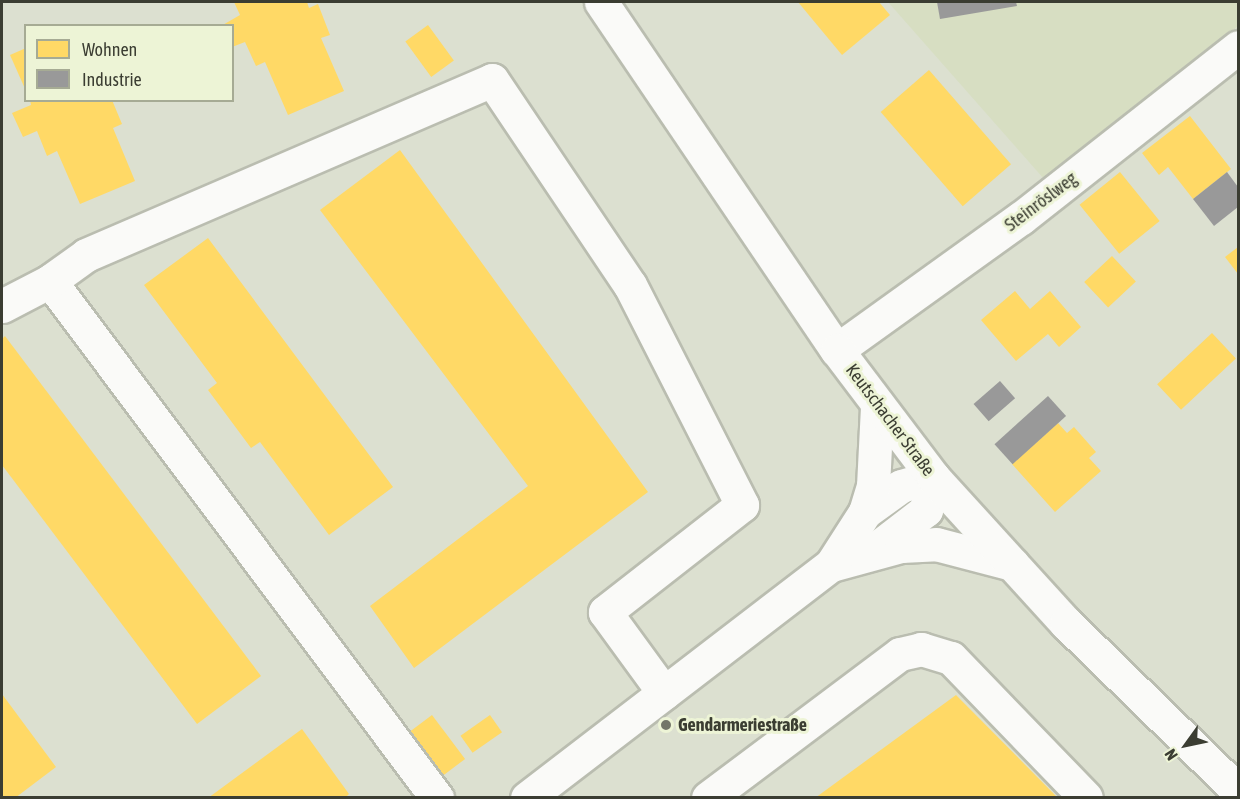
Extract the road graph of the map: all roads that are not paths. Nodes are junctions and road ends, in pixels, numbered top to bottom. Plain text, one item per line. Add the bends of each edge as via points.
1 (602, 2) edge
2 (1239, 47) edge
3 (50, 281) junction
4 (2, 306) edge
5 (837, 350) junction
6 (877, 406) junction
7 (933, 477) junction
8 (865, 512) junction
9 (867, 555) junction
10 (1012, 564) junction
11 (831, 565) junction
12 (664, 693) junction
13 (1239, 791) edge
14 (437, 798) edge
15 (526, 798) edge
16 (708, 798) edge
17 (1086, 798) edge

1 - 5 street, Keutschacher Straße
2 - 5 street, Steinröslweg via 1021,218
3 - 4 street
3 - 12 street via 86,255 492,80 630,285 742,505 605,612
3 - 14 street
5 - 6 street, Keutschacher Straße
6 - 7 street, Keutschacher Straße
6 - 8 street via 873,486
7 - 8 street via 901,486
7 - 9 street via 926,510
7 - 10 street, Keutschacher Straße
8 - 11 street
9 - 10 street via 901,546 936,543
9 - 11 street
10 - 13 street, Keutschacher Straße via 1066,623
11 - 12 street
12 - 15 street
16 - 17 street via 900,654 921,649 951,658

